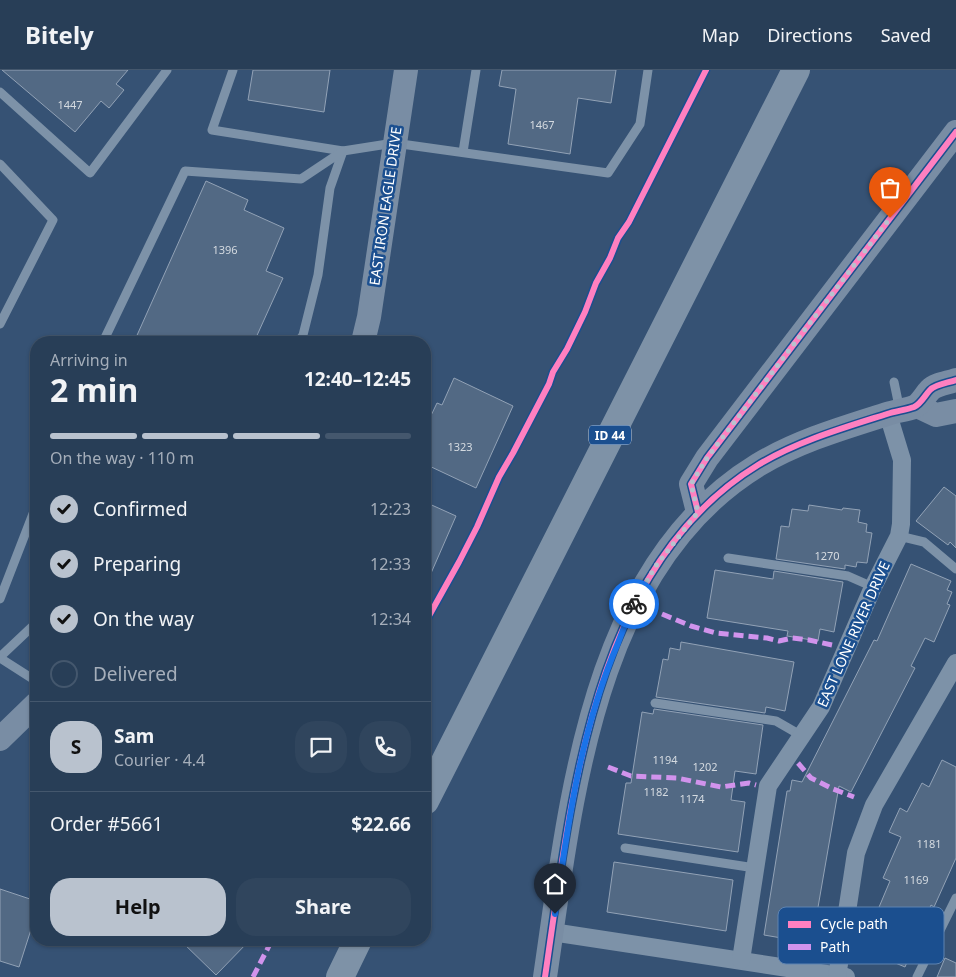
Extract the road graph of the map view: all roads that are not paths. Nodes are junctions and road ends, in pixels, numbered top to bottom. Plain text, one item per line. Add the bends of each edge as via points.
1 (167, 70) edge
2 (233, 70) edge
3 (406, 70) edge
4 (476, 70) edge
5 (648, 70) edge
6 (796, 70) edge
7 (0, 92) edge
8 (953, 141) edge
9 (394, 143) junction
10 (343, 151) junction
11 (463, 152) junction
12 (0, 164) edge
13 (0, 324) edge
14 (106, 336) edge
15 (302, 336) edge
16 (364, 336) edge
17 (956, 380) edge
18 (894, 382) dead end
19 (901, 410) junction
20 (956, 411) edge
21 (698, 512) junction
22 (30, 522) edge
23 (898, 536) junction
24 (728, 558) dead end
25 (956, 569) edge
26 (873, 587) junction
27 (0, 599) edge
28 (30, 630) edge
29 (0, 657) edge
30 (956, 663) edge
31 (30, 677) edge
32 (655, 702) dead end
33 (30, 710) edge
34 (802, 736) junction
35 (0, 739) edge
36 (431, 789) edge
37 (624, 848) dead end
38 (755, 868) junction
39 (956, 898) edge
40 (849, 907) edge
41 (944, 922) edge
42 (552, 932) junction
43 (355, 946) edge
44 (741, 960) junction
45 (923, 964) edge
46 (840, 976) edge
47 (340, 977) edge
48 (545, 977) edge
49 (917, 977) edge

1 - 7 lane via 90,174
2 - 10 lane via 212,130
3 - 9 street, EAST IRON EAGLE DRIVE
4 - 11 lane
5 - 11 lane via 640,124 608,173
6 - 36 highway, ID 44
8 - 21 street via 707,458 691,484
9 - 10 lane
9 - 11 lane
9 - 16 street, EAST IRON EAGLE DRIVE
10 - 14 lane via 301,179 185,171
10 - 15 lane via 330,188 318,275
12 - 13 lane via 53,220
17 - 19 street via 931,388
18 - 19 lane
19 - 20 street via 936,415
19 - 21 street via 786,450 757,466
19 - 23 street, EAST LONE RIVER DRIVE via 901,524
21 - 42 street via 655,567 632,608 597,698 572,802
22 - 27 lane
23 - 25 lane via 924,542
23 - 26 street, EAST LONE RIVER DRIVE
24 - 26 lane via 848,576
26 - 34 street, EAST LONE RIVER DRIVE via 821,707
28 - 29 lane
29 - 31 lane
30 - 40 street via 874,806 856,853
32 - 34 lane via 776,721
33 - 35 street
34 - 38 street, EAST LONE RIVER DRIVE via 768,786
37 - 38 lane
38 - 44 street, EAST LONE RIVER DRIVE
39 - 41 lane
42 - 44 street
42 - 48 street
43 - 47 highway
44 - 46 street
45 - 49 lane

